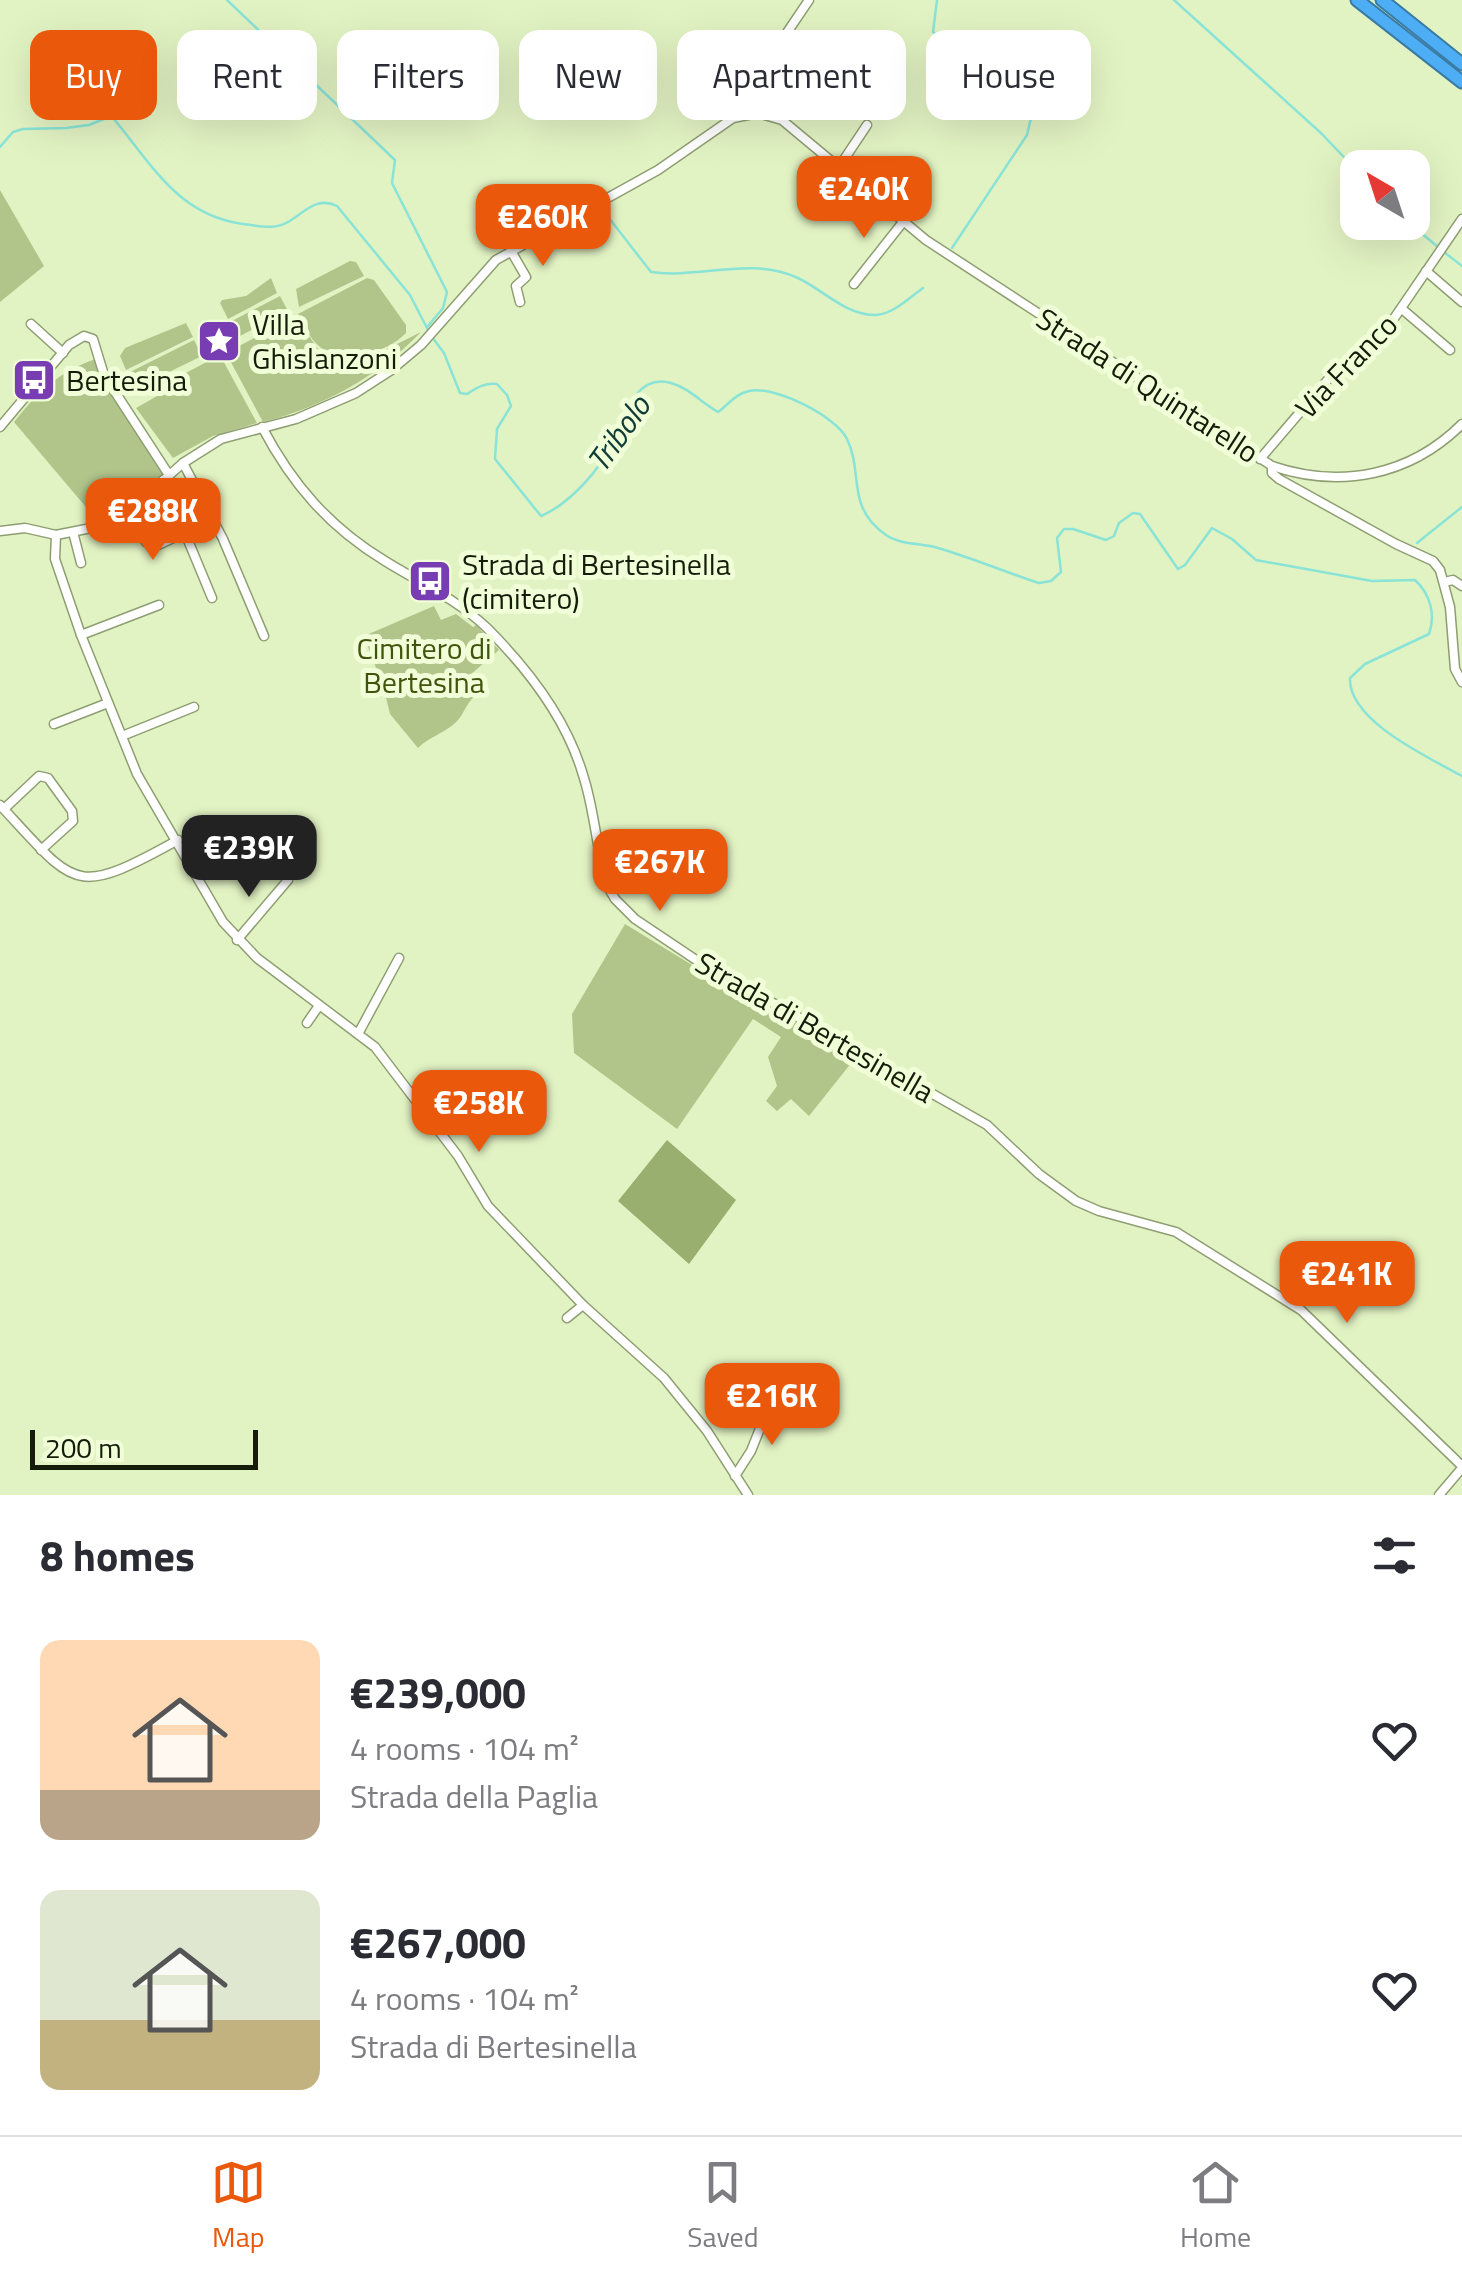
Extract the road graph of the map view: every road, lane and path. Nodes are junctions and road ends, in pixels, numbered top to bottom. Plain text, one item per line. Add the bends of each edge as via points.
1 (808, 0) edge
2 (1357, 0) edge
3 (1382, 0) edge
4 (788, 30) edge
5 (1462, 64) edge
6 (1462, 82) edge
7 (733, 120) edge
8 (782, 120) edge
9 (867, 125) dead end
10 (839, 167) junction
11 (914, 170) dead end
12 (887, 208) junction
13 (1462, 219) edge
14 (903, 222) junction
15 (511, 251) junction
16 (1426, 271) junction
17 (854, 284) dead end
18 (520, 302) dead end
19 (1462, 302) edge
20 (1402, 309) junction
21 (30, 324) dead end
22 (1450, 350) dead end
23 (63, 352) junction
24 (1462, 424) edge
25 (0, 427) edge
26 (262, 428) junction
27 (1260, 459) junction
28 (183, 463) junction
29 (1272, 466) junction
30 (166, 478) junction
31 (138, 528) dead end
32 (0, 531) edge
33 (72, 532) junction
34 (186, 532) junction
35 (56, 535) junction
36 (81, 563) dead end
37 (1444, 582) junction
38 (1462, 586) edge
39 (212, 598) dead end
40 (158, 605) dead end
41 (80, 635) junction
42 (264, 636) dead end
43 (1462, 682) edge
44 (108, 703) junction
45 (194, 707) dead end
46 (54, 724) dead end
47 (122, 736) junction
48 (2, 807) edge
49 (178, 840) junction
50 (41, 850) junction
51 (288, 880) dead end
52 (237, 940) junction
53 (399, 958) dead end
54 (318, 1007) junction
55 (308, 1022) dead end
56 (358, 1034) junction
57 (583, 1305) junction
58 (567, 1318) dead end
59 (771, 1401) dead end
60 (1462, 1467) edge
61 (735, 1476) junction
62 (748, 1495) edge
63 (1439, 1495) edge

1 - 4 street
2 - 6 highway
3 - 5 highway
7 - 15 street via 628,188
8 - 10 street, Strada di Quintarello
9 - 10 street
10 - 12 street, Strada di Quintarello
11 - 12 street
12 - 14 street, Strada di Quintarello
13 - 16 street, Via Franco
14 - 17 street
14 - 27 street, Strada di Quintarello
15 - 18 street via 526,277 516,286
15 - 26 street via 390,371 316,411
16 - 19 street
16 - 20 street, Via Franco
20 - 22 street
20 - 27 street, Via Franco via 1384,333 1330,376
21 - 23 street
23 - 25 street
23 - 30 street via 84,336 93,339 104,374
24 - 29 street, Strada di Quintarello via 1419,457 1362,476 1308,477
26 - 28 street via 221,439
26 - 60 street, Strada di Bertesinella via 320,513 486,628 541,694 577,756 608,887 634,919 722,978 987,1125 1076,1201 1176,1232 1301,1310
27 - 29 street, Strada di Quintarello
28 - 30 street
28 - 42 street
29 - 37 street via 1279,479 1429,558
30 - 33 street via 119,514
30 - 34 street
31 - 34 street via 146,542 155,538 158,546
32 - 35 street
33 - 35 street
33 - 36 street
34 - 39 street
35 - 41 street via 55,560
37 - 38 street
37 - 43 street
40 - 41 street
41 - 44 street
44 - 46 street
44 - 47 street
45 - 47 street
47 - 49 street
48 - 50 street
48 - 50 street via 39,776 48,778 73,821
49 - 50 street via 96,878 75,876
49 - 52 street
51 - 52 street
52 - 54 street
53 - 56 street
54 - 55 street
54 - 56 street
56 - 57 street via 386,1060 488,1206
57 - 58 street
57 - 61 street via 664,1378
59 - 61 street
60 - 63 street
61 - 62 street

